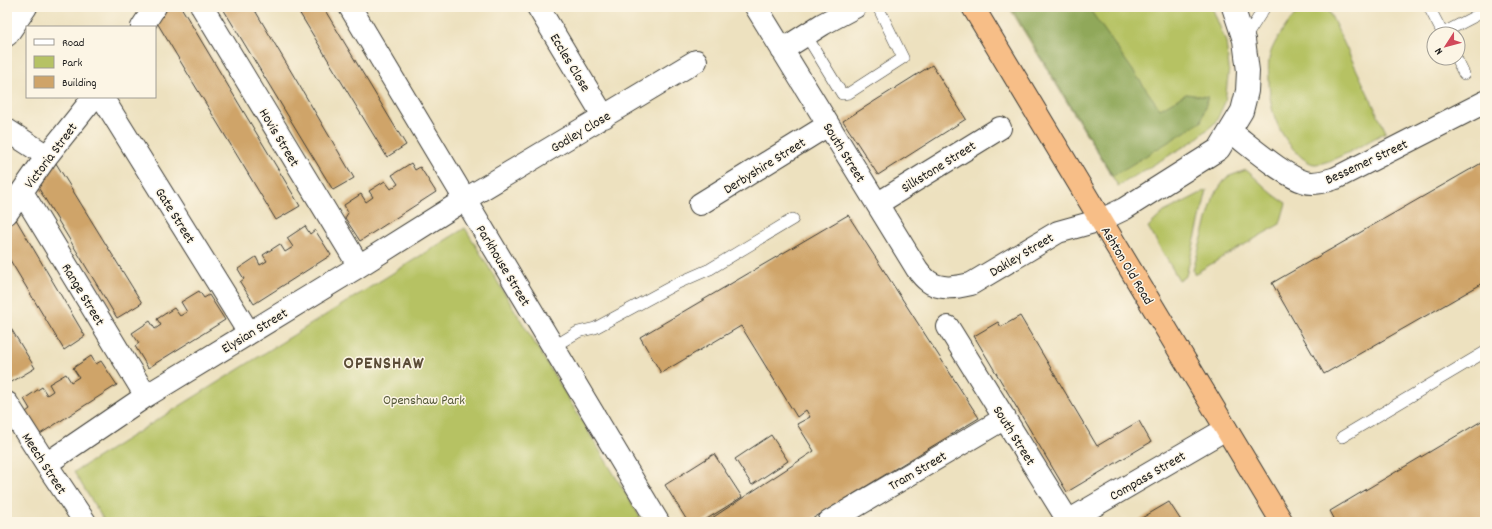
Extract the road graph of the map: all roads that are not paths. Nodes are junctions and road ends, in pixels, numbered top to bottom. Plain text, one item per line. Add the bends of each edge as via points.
1 (26, 7) edge
2 (155, 7) edge
3 (202, 7) edge
4 (350, 7) edge
5 (538, 7) edge
6 (756, 7) edge
7 (855, 7) edge
8 (878, 7) edge
9 (973, 7) edge
10 (1233, 7) edge
11 (1266, 7) edge
12 (1429, 7) edge
13 (1485, 11) edge
14 (143, 26) edge
15 (1439, 26) edge
16 (1458, 26) edge
17 (7, 35) edge
18 (806, 35) junction
19 (1244, 40) junction
20 (782, 50) junction
21 (696, 61) dead end
22 (1460, 66) edge
23 (1464, 74) dead end
24 (93, 98) edge
25 (103, 98) edge
26 (1485, 102) edge
27 (604, 117) junction
28 (828, 125) junction
29 (1000, 128) dead end
30 (7, 130) edge
31 (1230, 131) junction
32 (47, 156) junction
33 (22, 192) junction
34 (464, 200) junction
35 (700, 204) dead end
36 (877, 204) junction
37 (7, 213) edge
38 (793, 219) dead end
39 (1101, 220) junction
40 (359, 266) junction
41 (942, 287) joint
42 (948, 327) dead end
43 (249, 333) junction
44 (553, 347) junction
45 (1485, 352) edge
46 (146, 396) junction
47 (7, 403) edge
48 (1005, 418) junction
49 (1226, 429) junction
50 (1342, 437) dead end
51 (46, 464) junction
52 (835, 520) edge
53 (1069, 521) edge
54 (85, 522) edge
55 (658, 522) edge
56 (1282, 522) edge

1 - 17 street
2 - 14 street
3 - 40 street, Hovis Street
4 - 34 street, Parkhouse Street
5 - 27 street, Eccles Close
6 - 20 street, South Street
7 - 18 street
8 - 18 lane via 903,58 849,93 842,94
9 - 39 highway, Ashton Old Road
10 - 19 street, Dakley Street
11 - 19 lane
12 - 15 lane
13 - 16 lane
18 - 20 street
19 - 31 street, Dakley Street via 1248,71 1247,91 1242,111
20 - 28 street, South Street
21 - 27 street, Godley Close
22 - 23 lane
24 - 32 street, Victoria Street
25 - 43 street, Gate Street
26 - 31 street, Bessemer Street via 1336,178 1320,182 1305,182 1288,174
27 - 34 street, Godley Close
28 - 35 street, Derbyshire Street
28 - 36 street, South Street
29 - 36 street, Silkstone Street
30 - 32 street
31 - 39 street, Dakley Street via 1219,149 1124,209
32 - 33 street, Victoria Street
33 - 37 street, Victoria Street
33 - 46 street, Range Street
34 - 40 street, Elysian Street
34 - 44 street, Parkhouse Street
36 - 41 street, South Street via 917,269 928,282
38 - 44 lane via 710,269 678,283 596,328 578,332
39 - 41 street, Dakley Street via 1058,232 971,284 958,288
39 - 49 highway, Ashton Old Road
40 - 43 street, Elysian Street
42 - 48 street, South Street
43 - 46 street, Elysian Street
44 - 55 street, Parkhouse Street
45 - 50 lane
46 - 51 street, Elysian Street
47 - 51 street, Meech Street
48 - 52 street, Tram Street
48 - 53 street, South Street
49 - 53 street, Compass Street
49 - 56 highway, Ashton Old Road
51 - 54 street, Meech Street

